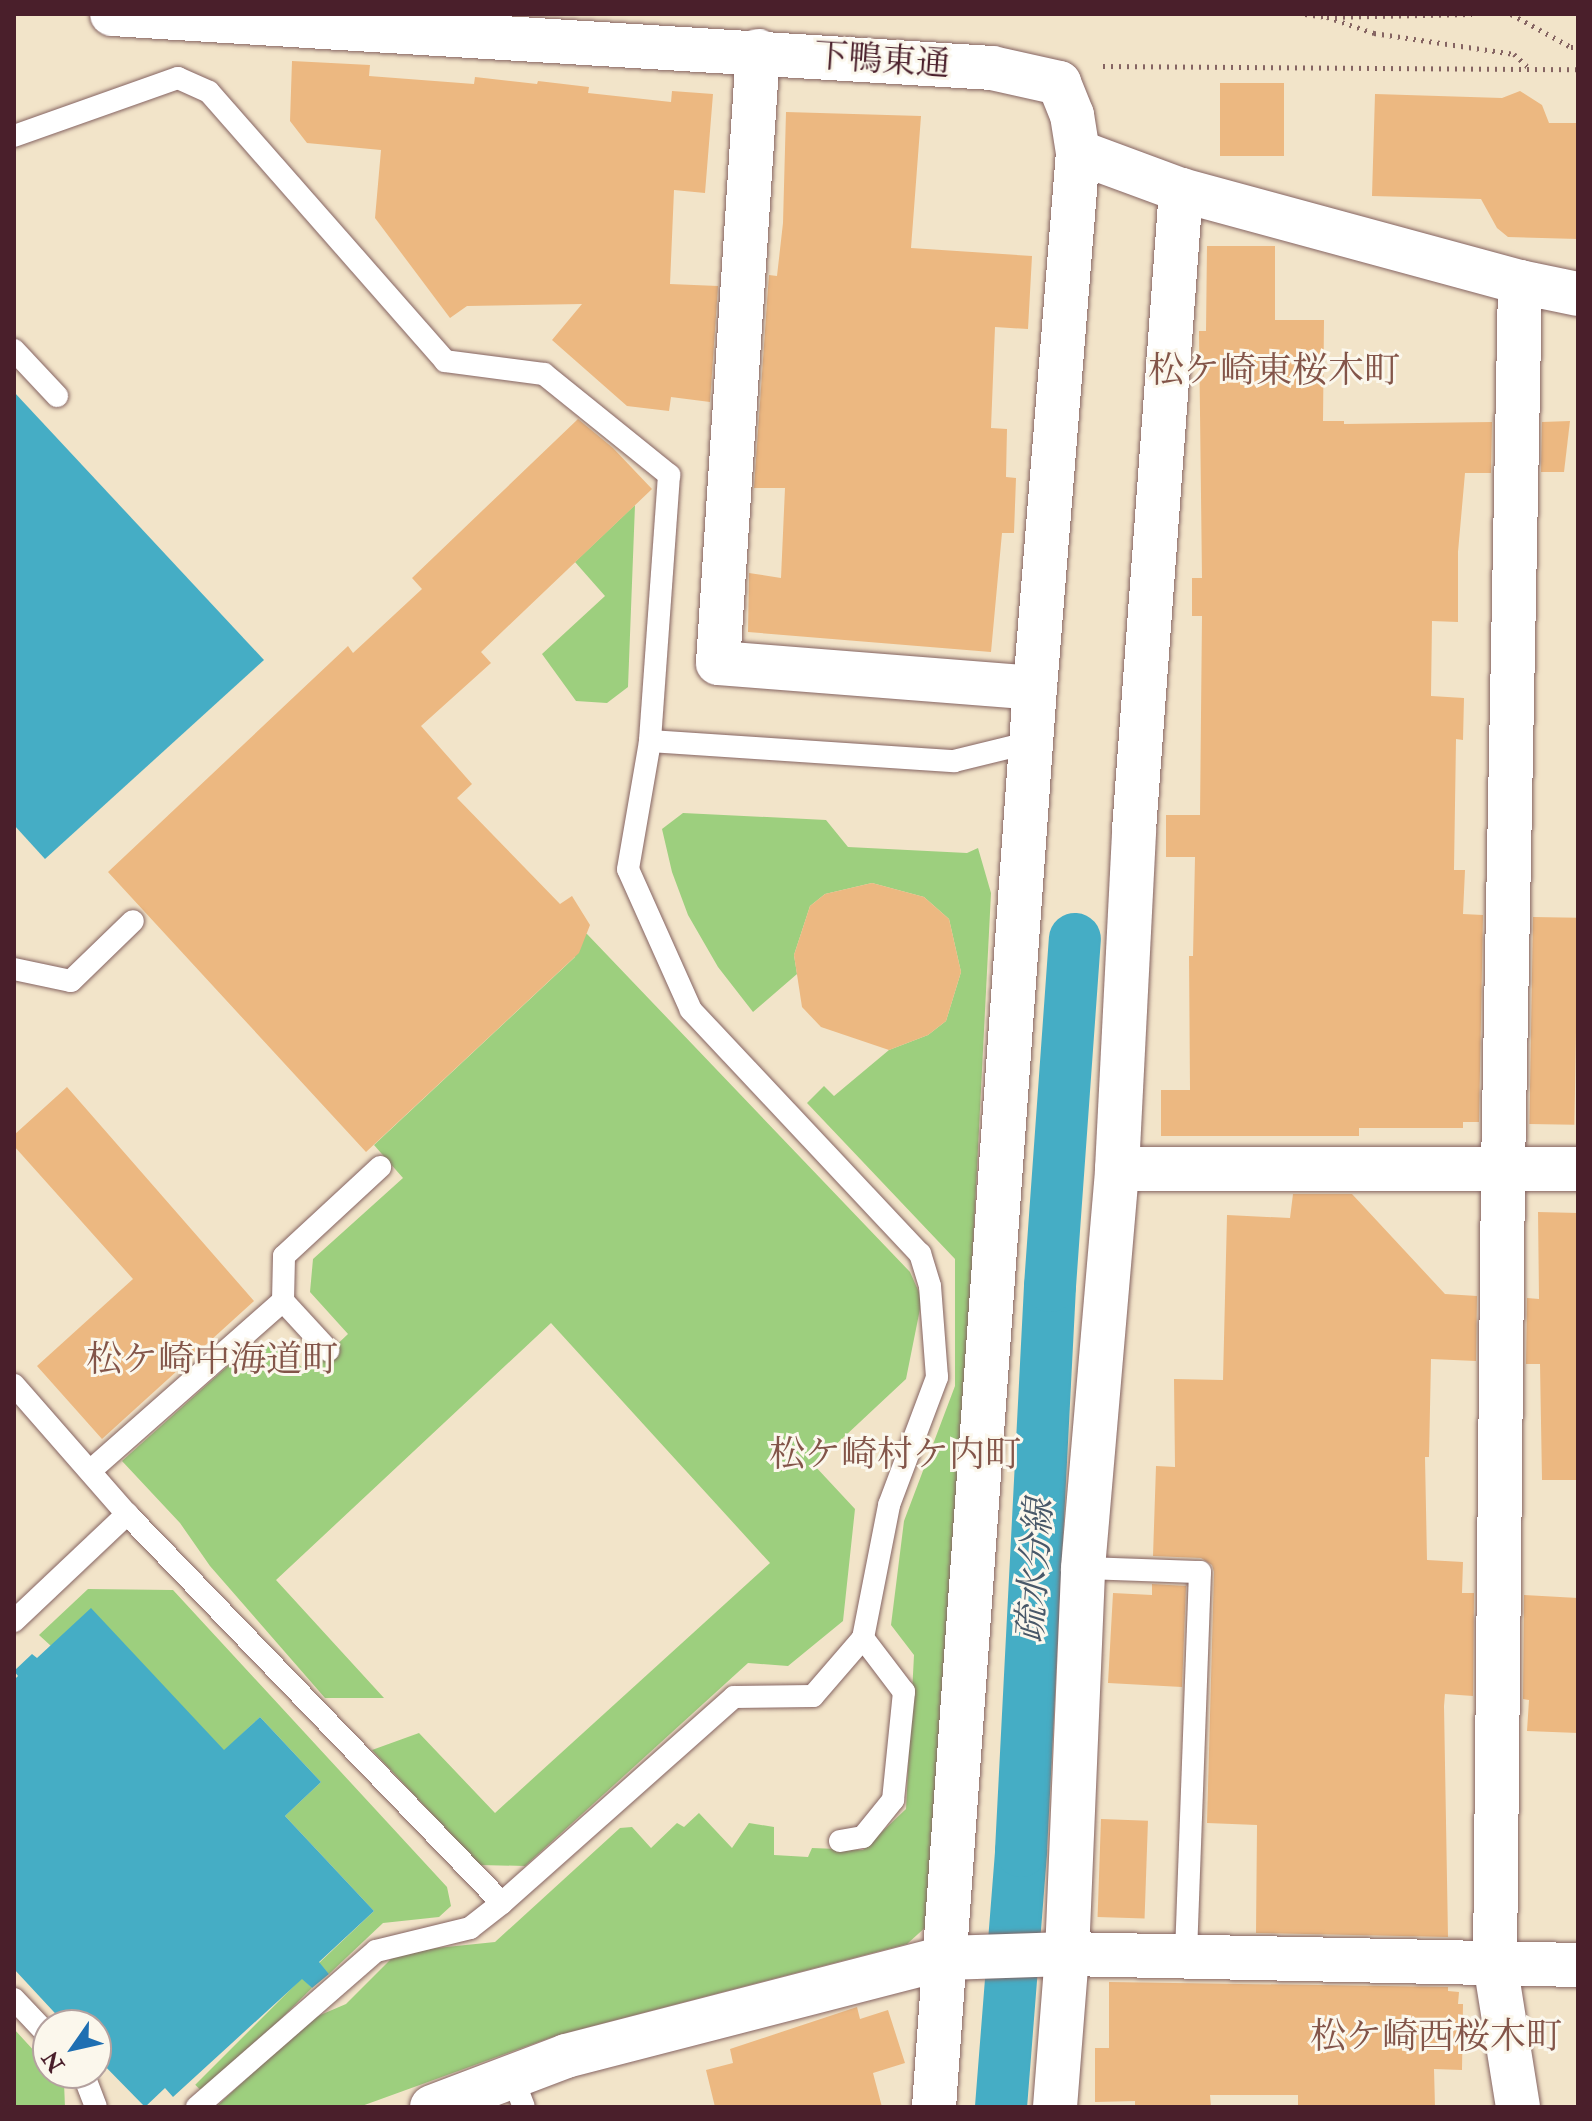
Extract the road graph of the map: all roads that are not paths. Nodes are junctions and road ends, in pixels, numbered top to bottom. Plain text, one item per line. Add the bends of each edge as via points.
1 (112, 14) edge
2 (758, 51) junction
3 (14, 136) edge
4 (1078, 152) junction
5 (1181, 190) junction
6 (1520, 282) junction
7 (1578, 294) edge
8 (14, 350) edge
9 (57, 396) dead end
10 (1035, 688) junction
11 (650, 741) junction
12 (1032, 742) junction
13 (133, 921) dead end
14 (14, 969) edge
15 (380, 1167) dead end
16 (1117, 1169) junction
17 (1503, 1169) junction
18 (1578, 1169) edge
19 (283, 1301) junction
20 (328, 1350) dead end
21 (14, 1385) edge
22 (90, 1471) junction
23 (127, 1514) junction
24 (1083, 1568) junction
25 (14, 1621) edge
26 (863, 1638) junction
27 (840, 1841) dead end
28 (502, 1903) junction
29 (1067, 1954) junction
30 (1186, 1957) junction
31 (946, 1958) junction
32 (1495, 1964) junction
33 (1578, 1965) edge
34 (14, 1999) edge
35 (32, 2018) edge
36 (518, 2092) edge
37 (197, 2107) edge
38 (432, 2107) edge
39 (934, 2107) edge
40 (1055, 2107) edge
41 (1518, 2107) edge

1 - 2 street, 下鴨東通
2 - 4 street, 下鴨東通 via 992,68 1059,83 1072,115
2 - 10 street via 718,663
3 - 11 lane via 178,78 209,92 445,361 544,374 669,475
4 - 5 street
4 - 10 street
5 - 6 street
5 - 16 street via 1134,830
6 - 7 street
6 - 17 street
8 - 9 lane
10 - 12 street
11 - 12 lane via 954,761
11 - 26 lane via 628,869 691,1010 920,1254 930,1286 937,1377 889,1505
12 - 31 street
13 - 14 lane via 71,981
15 - 19 lane via 284,1256
16 - 17 street
16 - 24 street
17 - 18 street
17 - 32 street
19 - 20 lane
19 - 22 lane
21 - 22 lane
22 - 23 lane
23 - 25 lane
23 - 28 lane
24 - 29 street
24 - 30 lane via 1200,1572
26 - 27 lane via 904,1692 893,1800 863,1837
26 - 28 lane via 813,1696 734,1697
28 - 37 lane via 470,1928 376,1951
29 - 30 street
29 - 31 street
29 - 40 street
30 - 32 street
31 - 36 street via 566,2056
31 - 39 street
32 - 33 street
32 - 41 street
34 - 35 lane
36 - 38 street

